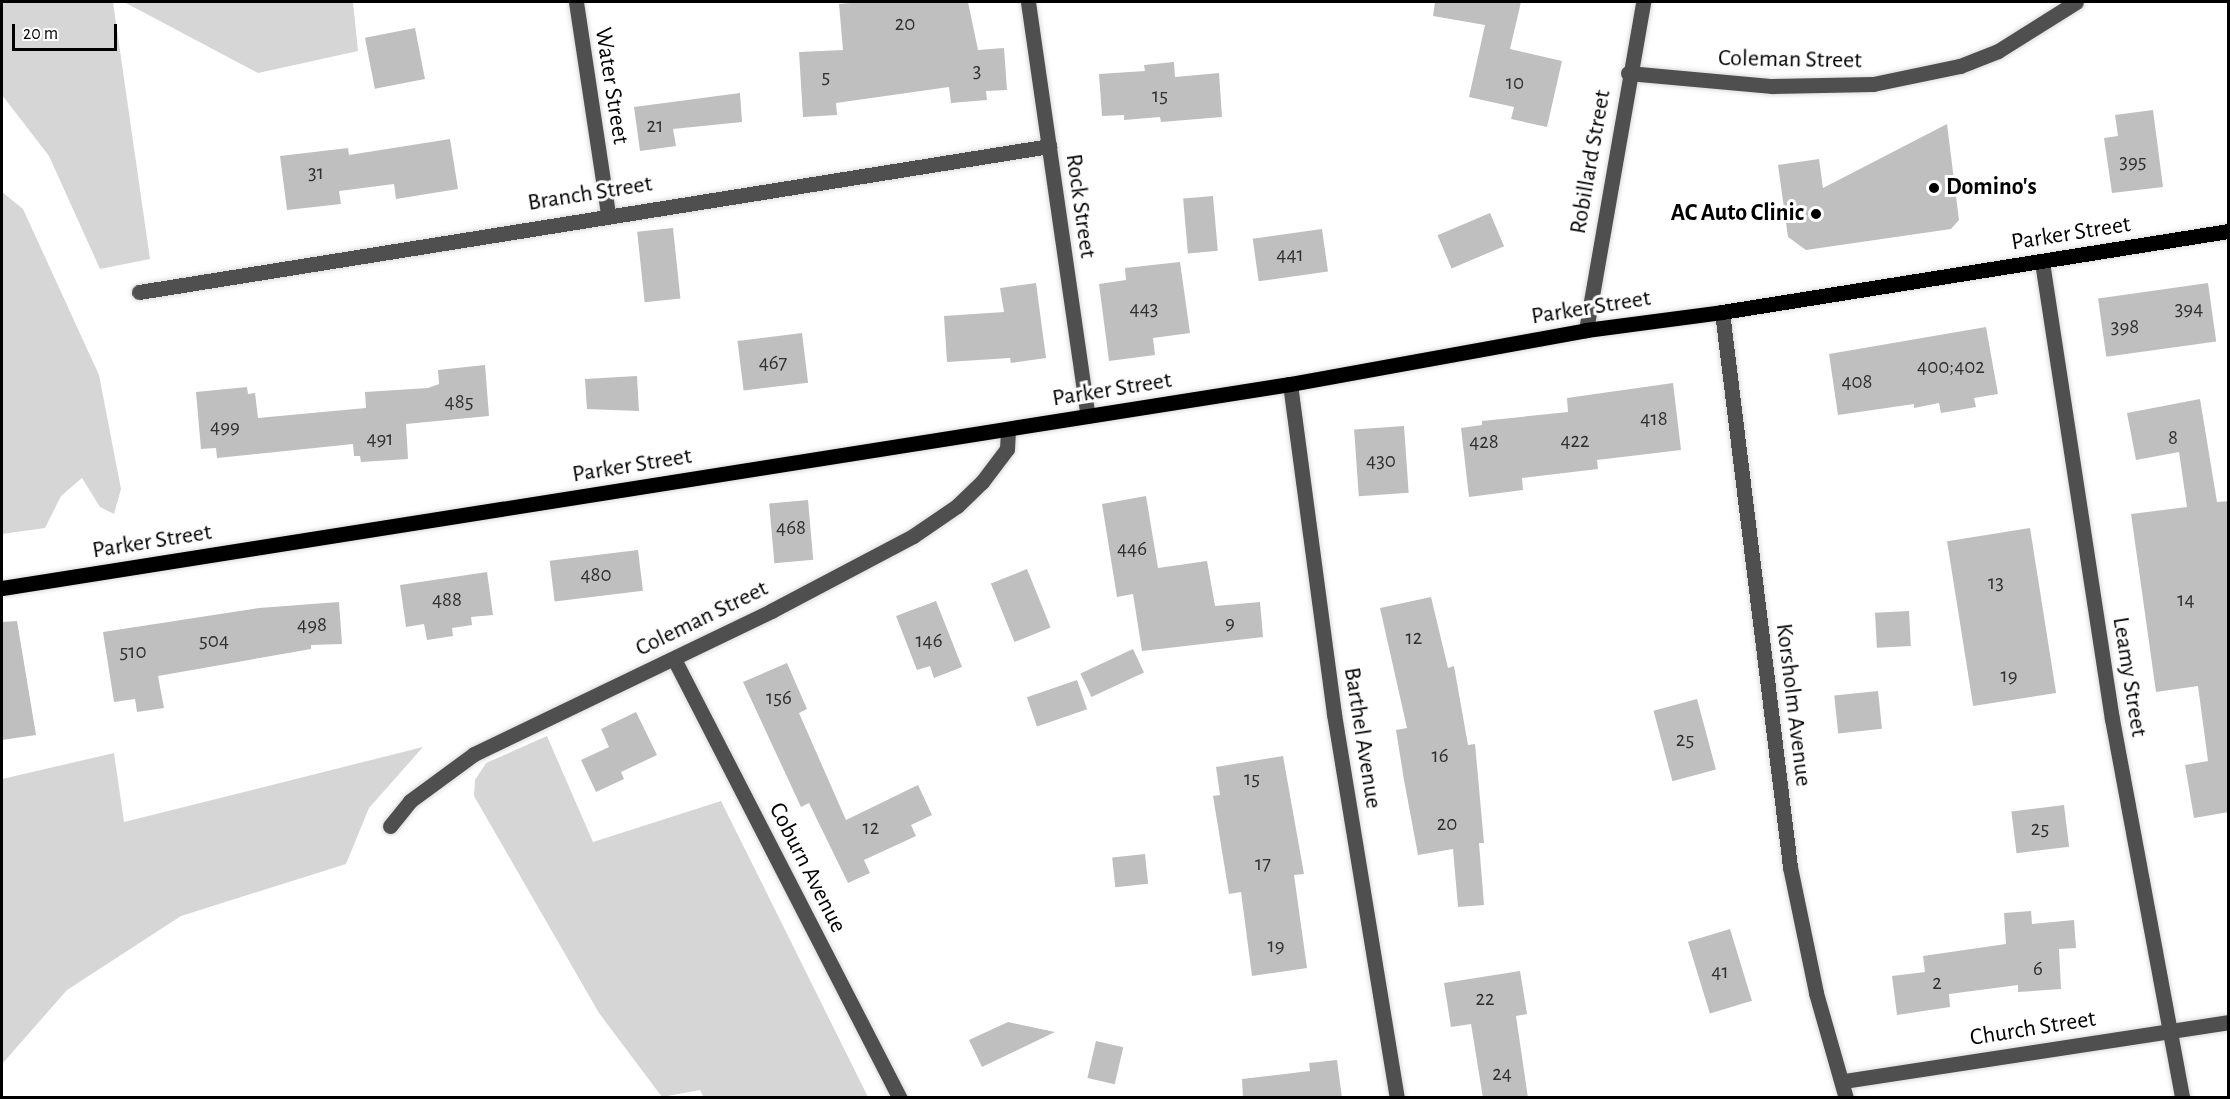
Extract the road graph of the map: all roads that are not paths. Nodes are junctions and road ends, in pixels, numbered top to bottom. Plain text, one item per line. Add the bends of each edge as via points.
1 (576, 2) edge
2 (1028, 2) edge
3 (1643, 2) edge
4 (2076, 2) edge
5 (1628, 73) junction
6 (1049, 146) junction
7 (608, 214) junction
8 (2229, 231) edge
9 (2042, 262) junction
10 (139, 292) dead end
11 (1722, 312) junction
12 (1586, 330) junction
13 (1290, 384) junction
14 (1088, 416) junction
15 (1008, 429) junction
16 (2, 588) edge
17 (674, 659) junction
18 (390, 826) dead end
19 (2229, 1022) edge
20 (2173, 1030) junction
21 (1844, 1082) junction
22 (900, 1098) edge
23 (1397, 1098) edge
24 (1846, 1098) edge
25 (2182, 1098) edge

1 - 7 street, Water Street
2 - 6 street, Rock Street
3 - 5 street, Robillard Street
4 - 5 street, Coleman Street via 1998,51 1960,66 1873,84 1772,86
5 - 12 street, Robillard Street
6 - 7 street, Branch Street
6 - 14 street, Rock Street
7 - 10 street, Branch Street
8 - 9 main road, Parker Street
9 - 11 main road, Parker Street
9 - 20 street, Leamy Street via 2112,719
11 - 12 main road, Parker Street
11 - 21 street, Korsholm Avenue via 1790,867 1816,993
12 - 13 main road, Parker Street
13 - 14 main road, Parker Street
13 - 23 street, Barthel Avenue via 1334,714
14 - 15 main road, Parker Street
15 - 16 main road, Parker Street
15 - 17 street, Coleman Street via 1007,449 957,506 922,530
17 - 18 street, Coleman Street via 474,754 410,801
17 - 22 street, Coburn Avenue
19 - 20 street, Church Street
20 - 21 street, Church Street
20 - 25 street, Leamy Street
21 - 24 street, Korsholm Avenue

